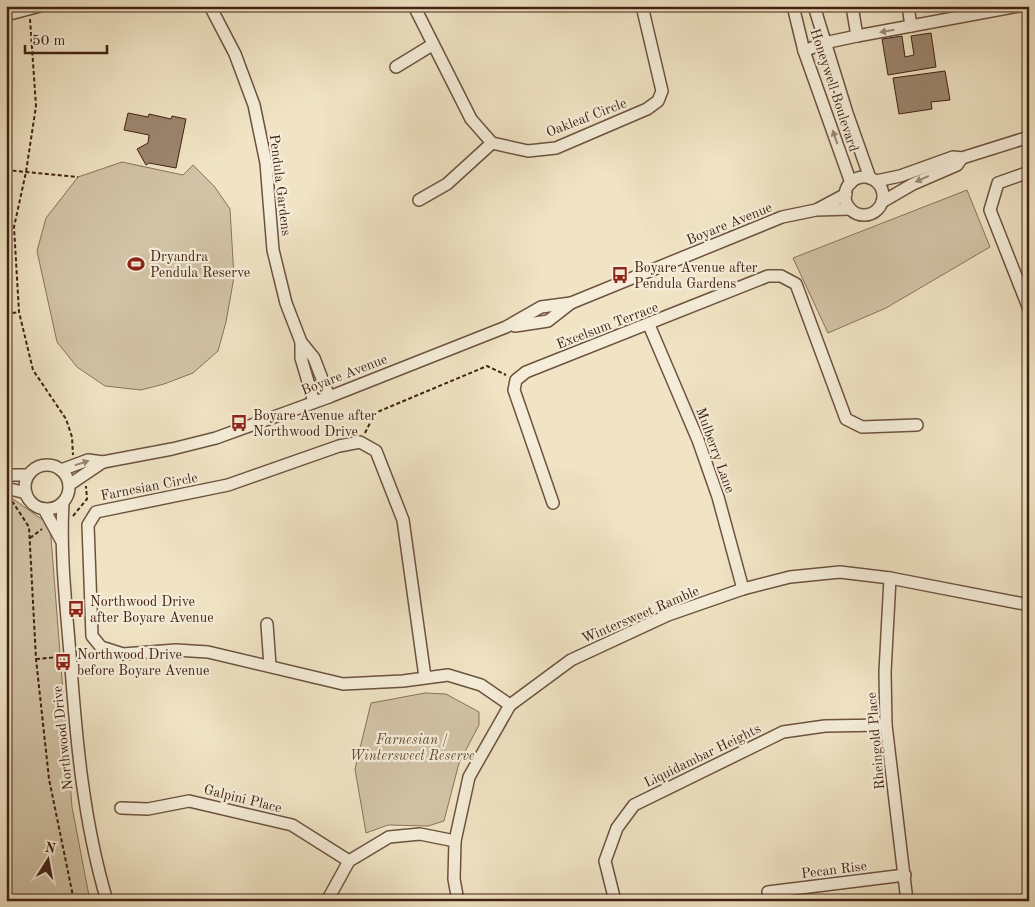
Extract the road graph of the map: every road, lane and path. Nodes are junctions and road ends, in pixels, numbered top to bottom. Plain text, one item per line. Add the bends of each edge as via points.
1 (210, 6) edge
2 (414, 6) edge
3 (642, 6) edge
4 (793, 6) edge
5 (814, 6) edge
6 (908, 6) edge
7 (1019, 6) edge
8 (856, 7) edge
9 (35, 8) edge
10 (969, 11) edge
11 (6, 15) edge
12 (911, 26) junction
13 (857, 36) junction
14 (824, 42) junction
15 (432, 46) junction
16 (804, 51) junction
17 (396, 67) dead end
18 (1029, 137) edge
19 (492, 142) junction
20 (962, 158) junction
21 (6, 170) edge
22 (26, 172) junction
23 (1029, 172) edge
24 (78, 177) dead end
25 (873, 180) junction
26 (851, 183) junction
27 (846, 194) junction
28 (420, 200) dead end
29 (882, 202) junction
30 (816, 210) junction
31 (850, 210) junction
32 (1029, 309) edge
33 (19, 312) junction
34 (6, 314) edge
35 (649, 325) junction
36 (301, 342) junction
37 (516, 380) junction
38 (329, 397) junction
39 (314, 402) junction
40 (918, 425) dead end
41 (72, 437) dead end
42 (360, 442) junction
43 (103, 462) junction
44 (61, 470) junction
45 (28, 474) junction
46 (6, 476) edge
47 (69, 485) junction
48 (8, 489) edge
49 (26, 493) junction
50 (63, 503) junction
51 (553, 503) dead end
52 (44, 509) junction
53 (51, 523) junction
54 (30, 538) junction
55 (61, 540) junction
56 (890, 578) junction
57 (743, 589) junction
58 (1029, 605) edge
59 (266, 624) dead end
60 (70, 656) junction
61 (36, 659) junction
62 (270, 666) junction
63 (425, 676) junction
64 (510, 706) junction
65 (886, 725) junction
66 (121, 808) dead end
67 (455, 841) junction
68 (349, 861) junction
69 (905, 875) junction
70 (768, 892) dead end
71 (74, 901) edge
72 (107, 901) edge
73 (327, 901) edge
74 (458, 901) edge
75 (615, 901) edge
76 (907, 901) edge

1 - 36 street, Pendula Gardens via 235,54 254,105 266,163 273,250 286,303
2 - 15 street
3 - 19 street, Oakleaf Circle via 662,91 658,101 647,110 556,148 528,151
4 - 16 street, Honeywell Boulevard
5 - 14 street, Honeywell Boulevard
6 - 12 street
7 - 10 street
8 - 13 street
9 - 11 street
9 - 22 path via 36,106
10 - 12 street
12 -> 13 street
13 - 14 street
14 - 16 street
14 - 25 street, Honeywell Boulevard
15 - 17 street
15 - 19 street via 471,119
26 -> 16 street, Honeywell Boulevard
18 - 20 street
19 - 28 street via 447,184
20 - 25 street via 953,157 900,176
20 -> 29 street via 957,165
21 - 22 path
22 - 24 path
22 - 33 path via 14,227
23 - 32 street via 998,182 990,210
25 - 26 street via 858,179
25 - 29 street via 882,188
26 - 27 street
27 - 30 street, Boyare Avenue
27 - 31 street
29 - 31 street via 874,212 867,214
30 - 31 street, Boyare Avenue
30 - 38 street, Boyare Avenue via 782,217 571,303 548,321 506,327
33 - 34 path
33 - 41 path via 34,370 66,419
35 - 37 street, Excelsum Terrace via 526,372
35 - 40 street, Excelsum Terrace via 768,276 781,276 796,284 846,419 862,428
35 - 57 street, Mulberry Lane via 698,440 718,497
36 - 38 street, Pendula Gardens via 314,358
36 - 39 street, Pendula Gardens via 301,358
37 - 42 path via 487,366 375,413
37 - 51 street via 514,390
38 - 39 street, Boyare Avenue
39 - 43 street, Boyare Avenue via 216,438
42 - 62 street, Farnesian Circle via 339,446 228,485 96,512 88,525 92,636 101,647 123,654 176,650 208,652
42 - 63 street via 376,451 403,520
44 -> 43 street, Boyare Avenue via 88,460
43 - 47 street, Boyare Avenue
44 - 45 street via 45,465
44 - 47 street
45 - 46 street
45 - 49 street
47 - 50 street
48 - 49 street
48 - 54 path via 12,502 29,526
49 - 52 street via 33,504
50 - 52 street
50 - 55 street, Northwood Drive
52 - 53 street, Northwood Drive
53 - 54 path
53 - 55 street, Northwood Drive
54 - 61 path
55 - 60 street, Northwood Drive
56 - 57 street, Wintersweet Ramble via 840,572 790,577
56 - 58 street, Wintersweet Ramble
56 - 65 street, Rheingold Place
57 - 64 street, Wintersweet Ramble via 668,616 571,660
59 - 62 street
60 - 61 path
60 - 72 street, Northwood Drive via 84,801
61 - 71 path via 49,779
62 - 63 street, Farnesian Circle via 343,684 403,681
63 - 64 street, Farnesian Circle via 448,675 481,685
64 - 67 street, Wintersweet Ramble via 469,777
65 - 69 street, Rheingold Place
65 - 75 street, Liquidambar Heights via 826,726 783,732 634,806 617,828 605,861
66 - 68 street, Galpini Place via 148,809 190,801 292,825
67 - 68 street via 420,834 389,837
67 - 74 street, Wintersweet Ramble via 454,879
68 - 73 street
69 - 70 street, Pecan Rise
69 - 76 street, Rheingold Place

